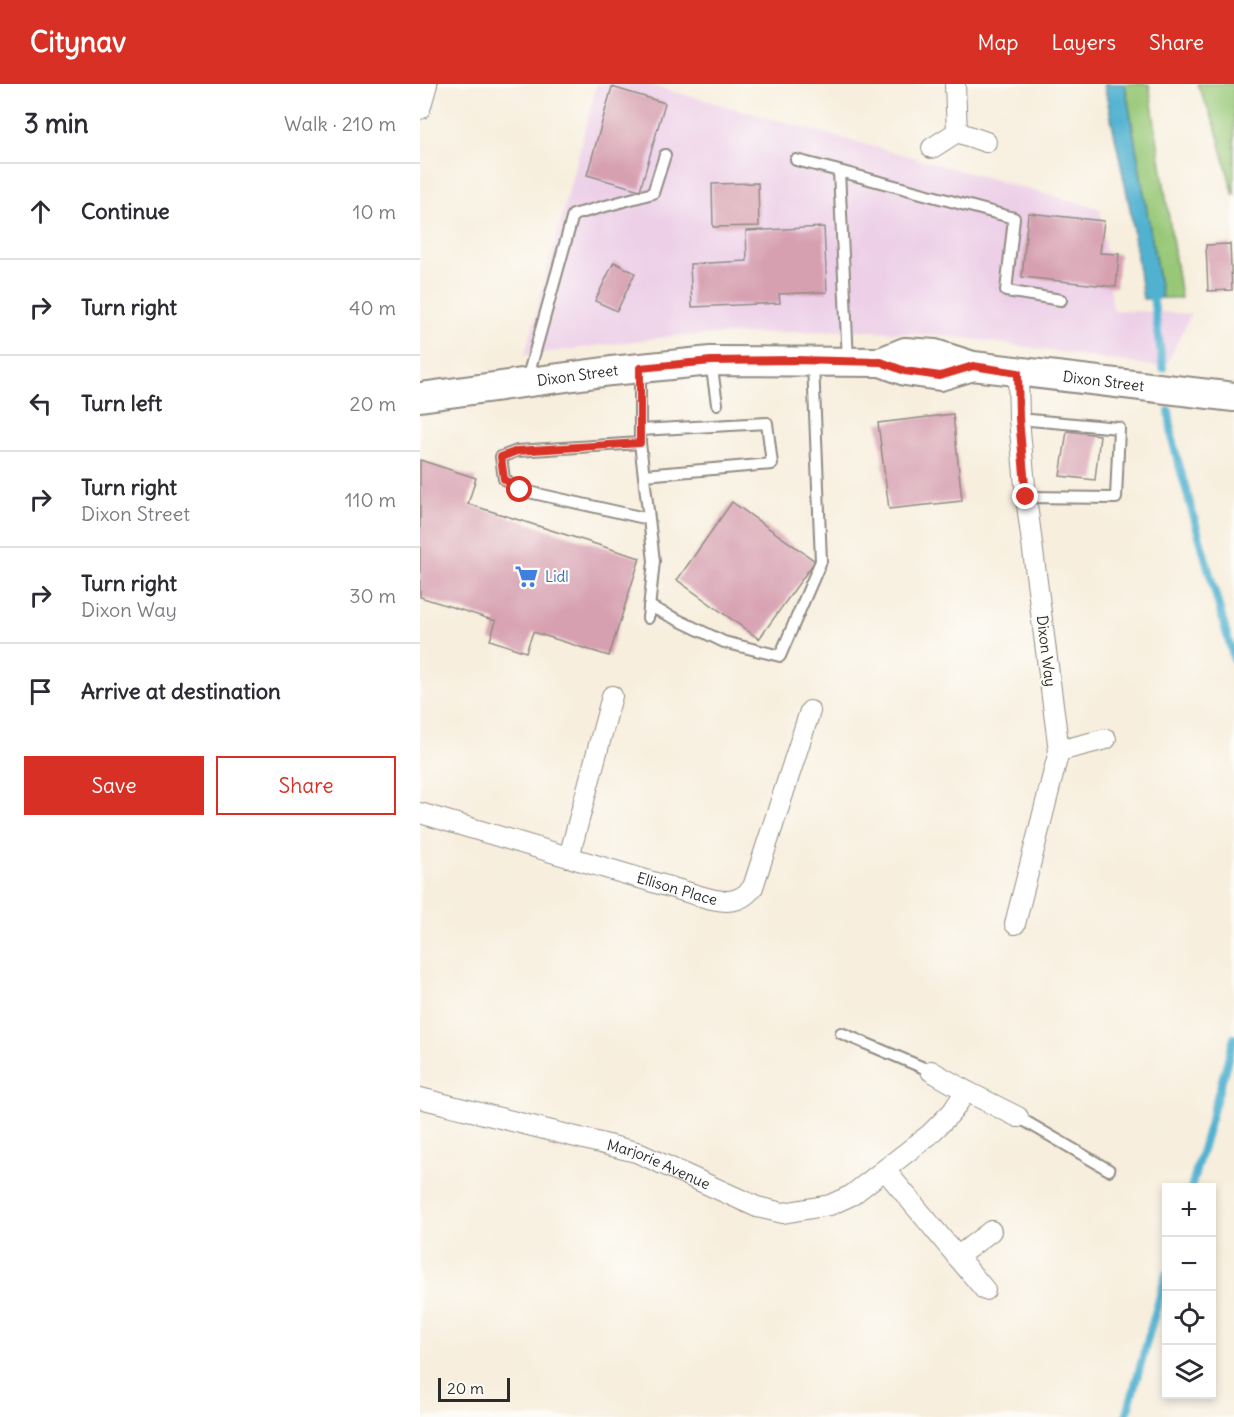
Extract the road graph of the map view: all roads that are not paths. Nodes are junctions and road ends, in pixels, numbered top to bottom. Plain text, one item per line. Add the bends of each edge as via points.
1 (427, 84) edge
2 (955, 84) edge
3 (420, 109) edge
4 (957, 132) junction
5 (986, 142) dead end
6 (932, 148) dead end
7 (665, 155) dead end
8 (796, 160) dead end
9 (839, 171) junction
10 (1060, 300) dead end
11 (812, 360) junction
12 (711, 361) junction
13 (848, 361) junction
14 (640, 368) junction
15 (1018, 373) junction
16 (526, 383) junction
17 (420, 397) edge
18 (1234, 397) edge
19 (717, 404) dead end
20 (1019, 418) junction
21 (640, 430) junction
22 (640, 443) junction
23 (644, 475) junction
24 (1026, 497) junction
25 (649, 519) junction
26 (649, 606) junction
27 (648, 618) dead end
28 (612, 696) dead end
29 (810, 711) dead end
30 (1106, 739) dead end
31 (1059, 751) junction
32 (420, 813) edge
33 (569, 857) junction
34 (1015, 924) dead end
35 (842, 1033) dead end
36 (931, 1071) joint
37 (966, 1091) junction
38 (420, 1098) edge
39 (1018, 1117) joint
40 (885, 1170) junction
41 (1109, 1170) dead end
42 (991, 1231) dead end
43 (957, 1257) junction
44 (985, 1290) dead end

1 - 3 street
2 - 4 street
4 - 5 street
4 - 6 street
7 - 16 lane via 653,193 573,215
8 - 9 lane
9 - 10 lane via 1014,218 1006,291
9 - 13 lane
11 - 12 street, Dixon Street
11 - 13 street, Dixon Street
11 - 26 lane via 821,561 780,656 724,642
12 - 14 street, Dixon Street
12 - 19 lane
13 - 15 street, Dixon Street via 881,362 905,352 935,354 973,366
14 - 16 street, Dixon Street
14 - 21 lane
15 - 18 street, Dixon Street
15 - 20 street, Dixon Way
16 - 17 street, Dixon Street
20 - 24 street, Dixon Way
20 - 24 lane via 1119,428 1116,498
21 - 22 lane
21 - 23 lane via 767,423 771,464
22 - 23 lane
22 - 25 lane via 517,451 501,457 504,479 520,490
23 - 25 lane
24 - 31 street, Dixon Way
25 - 26 lane via 654,561
26 - 27 lane
28 - 33 street
29 - 33 street, Ellison Place via 748,894 733,901 714,900
30 - 31 street
31 - 34 street, Dixon Way
32 - 33 street, Ellison Place
35 - 36 lane
36 - 37 street
37 - 39 street
37 - 40 street, Marjorie Avenue via 929,1135
38 - 40 street, Marjorie Avenue via 636,1152 757,1207 783,1212 830,1205 852,1195
39 - 41 lane
40 - 43 street
42 - 43 street
43 - 44 street

